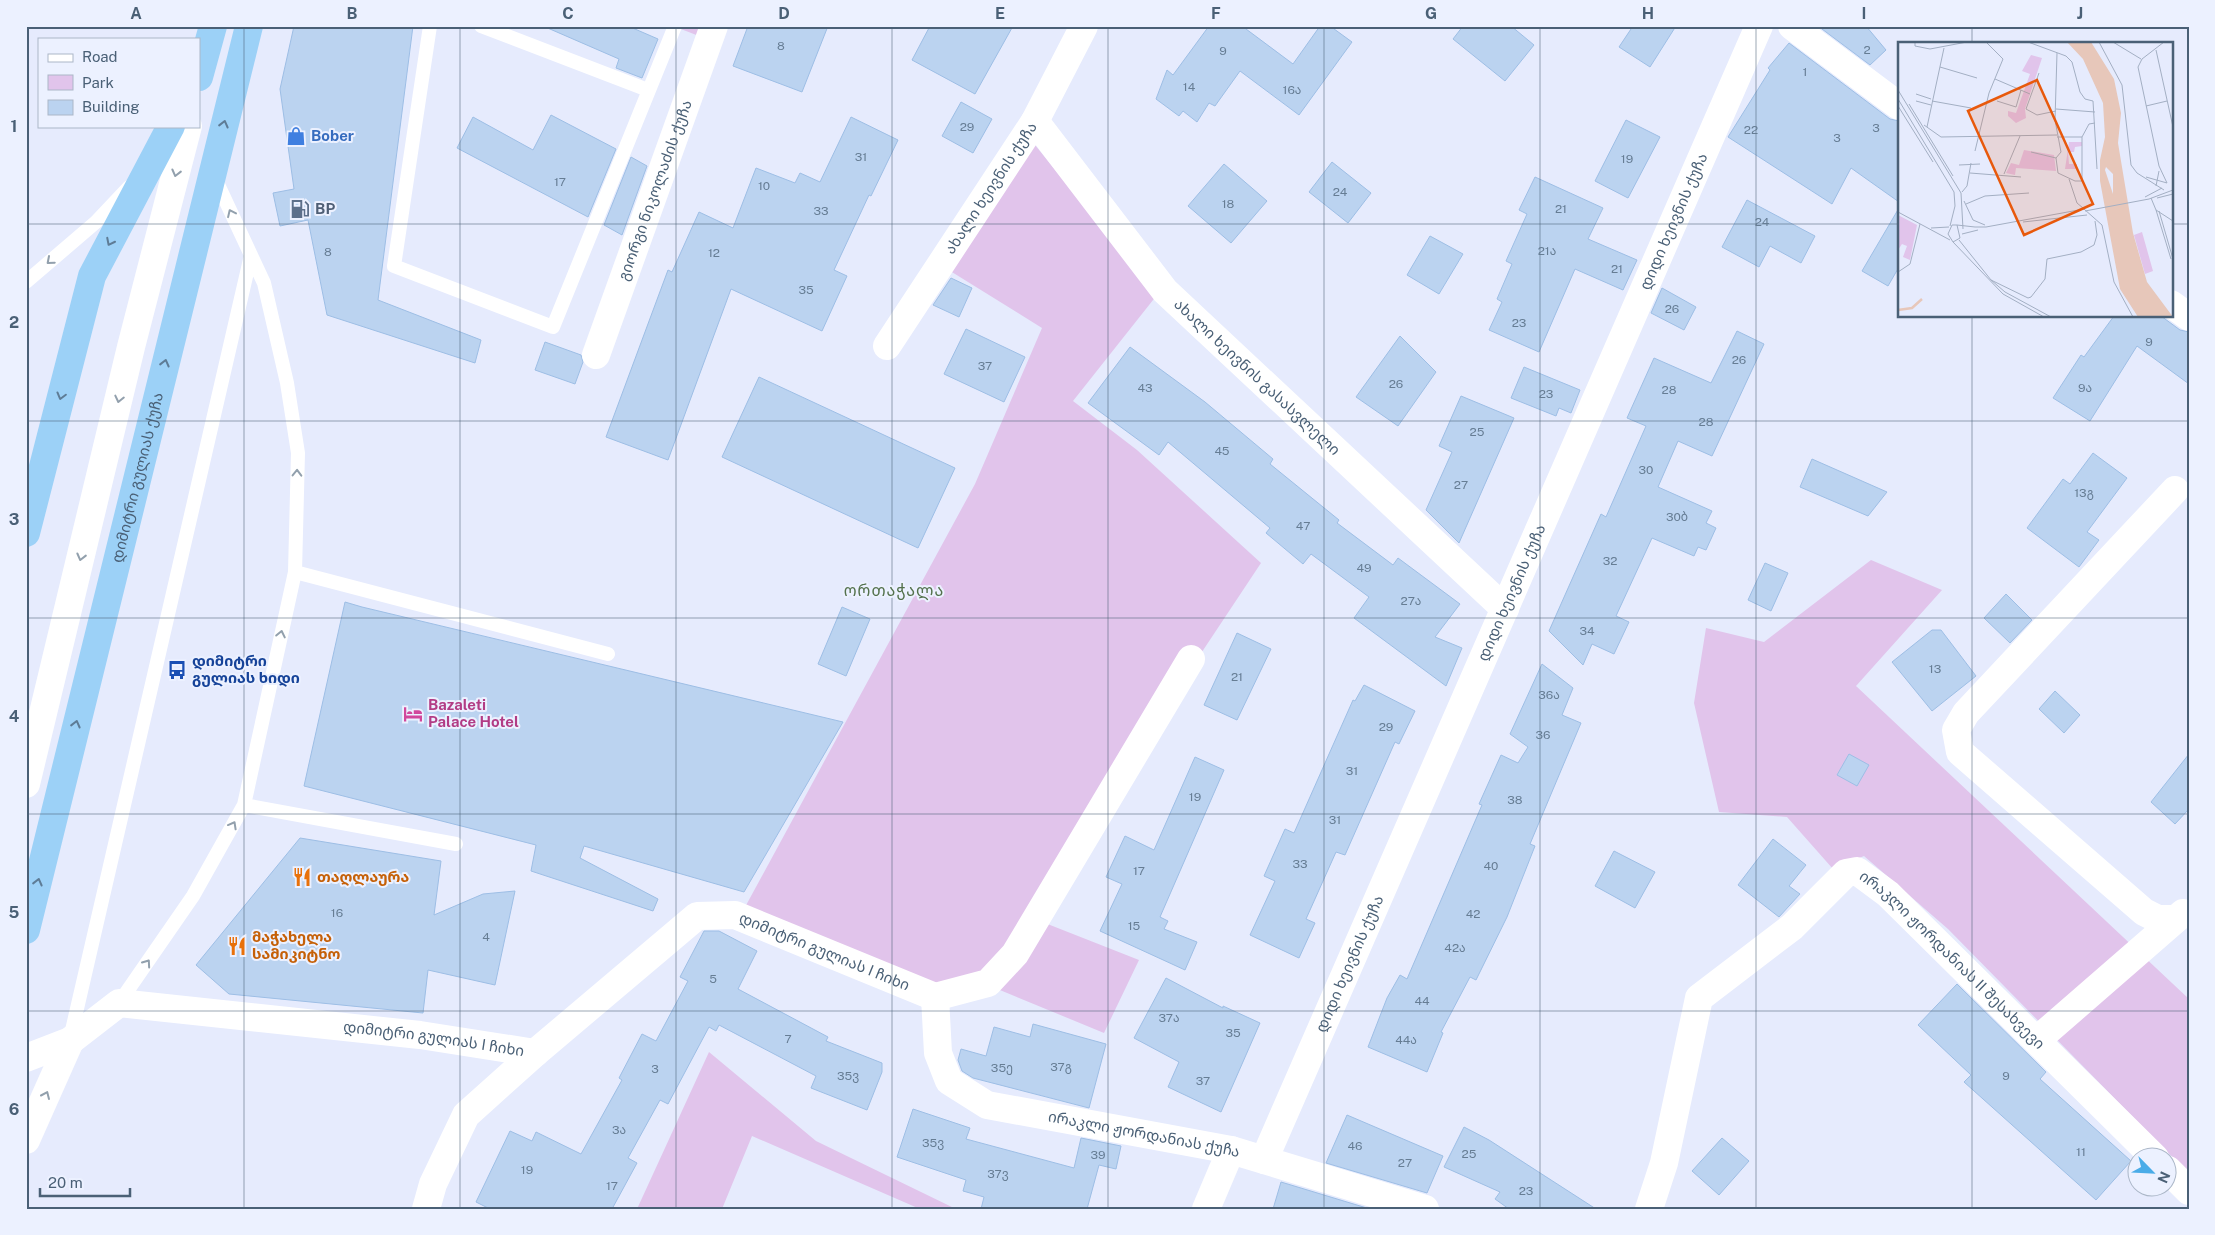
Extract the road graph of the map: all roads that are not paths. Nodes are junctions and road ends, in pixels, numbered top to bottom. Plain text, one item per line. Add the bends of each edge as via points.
1 (213, 26) edge
2 (249, 26) edge
3 (430, 26) edge
4 (481, 26) edge
5 (675, 26) edge
6 (714, 26) edge
7 (1084, 26) edge
8 (1759, 26) edge
9 (1792, 26) edge
10 (200, 78) edge
11 (648, 90) junction
12 (1898, 105) edge
13 (1035, 121) junction
14 (170, 128) edge
15 (187, 128) edge
16 (148, 167) junction
17 (212, 171) junction
18 (251, 255) junction
19 (26, 282) edge
20 (2172, 305) edge
21 (2189, 317) edge
22 (887, 346) dead end
23 (596, 355) dead end
24 (2175, 490) dead end
25 (28, 518) edge
26 (295, 572) junction
27 (1505, 609) junction
28 (608, 654) dead end
29 (1191, 659) dead end
30 (26, 784) edge
31 (244, 805) junction
32 (456, 844) dead end
33 (2182, 914) edge
34 (26, 930) edge
35 (935, 997) junction
36 (119, 1003) junction
37 (2037, 1040) junction
38 (70, 1041) junction
39 (535, 1053) junction
40 (26, 1058) edge
41 (26, 1140) edge
42 (2145, 1148) edge
43 (1231, 1150) junction
44 (1264, 1160) junction
45 (2178, 1180) edge
46 (2189, 1191) edge
47 (426, 1209) edge
48 (1206, 1209) edge
49 (1425, 1209) edge
50 (1649, 1209) edge

1 - 10 highway
17 -> 2 highway, დიმიტრი გულიას ქუჩა
3 - 11 lane via 394,266 553,327
4 - 11 lane
5 - 11 lane
6 - 23 street, გიორგი ნიკოლაძის ქუჩა
7 - 13 street, ახალი ხეივნის ქუჩა
8 - 27 street, დიდი ხეივნის ქუჩა
9 - 12 street
13 - 22 street, ახალი ხეივნის ქუჩა
13 - 27 street, ახალი ხეივნის გასასვლელი via 1165,291
14 - 16 highway
15 -> 30 street
16 -> 19 lane via 96,222
16 -> 25 highway via 92,276
18 -> 17 lane
34 -> 17 highway, დიმიტრი გულიას ქუჩა
26 -> 18 lane via 298,453 287,383 264,283
18 - 38 lane
20 - 21 street
24 - 33 street via 1966,713 1956,730 1960,752 2144,912 2158,919
26 - 28 lane
31 -> 26 lane
27 - 44 street, დიდი ხეივნის ქუჩა
29 - 35 street via 1015,954 988,983
31 - 32 lane
36 -> 31 lane via 193,896
33 - 37 street
35 - 39 street, დიმიტრი გულიას I ჩიხი via 735,915 697,916
35 - 43 street, ირაკლი ჟორდანიას ქუჩა via 938,1053 948,1081 987,1105
36 - 38 street
36 - 39 street, დიმიტრი გულიას I ჩიხი via 420,1035
37 - 42 street, ირაკლი ჟორდანიას II შესახვევი
37 - 50 street, ირაკლი ჟორდანიას II შესახვევი via 1888,894 1857,871 1846,873 1792,927 1699,998 1664,1163
38 - 40 street
41 -> 38 street
39 - 47 street via 466,1115 433,1184
43 - 44 street, ირაკლი ჟორდანიას ქუჩა
43 - 48 street
44 - 49 street, ირაკლი ჟორდანიას ქუჩა
45 - 46 street

